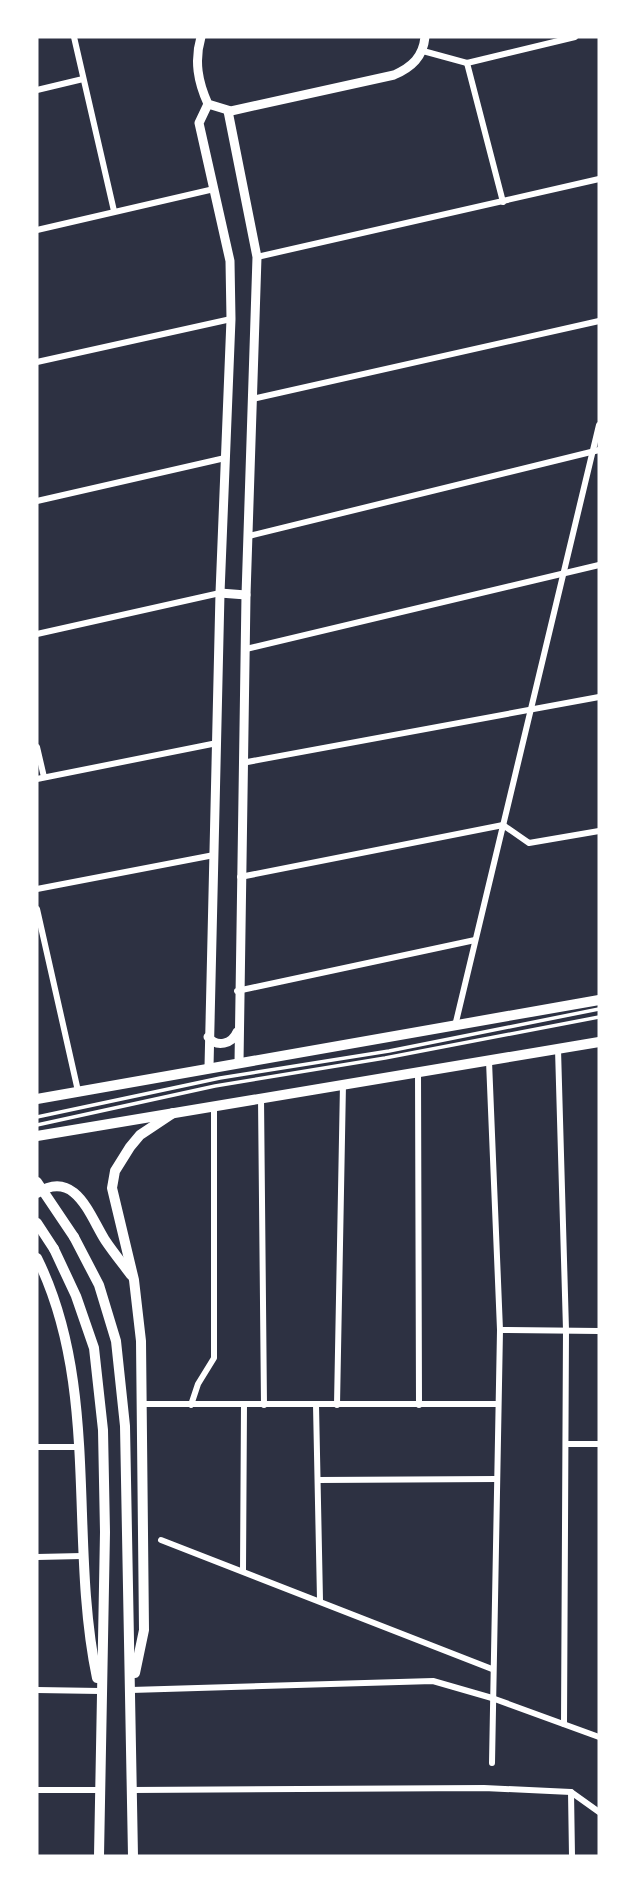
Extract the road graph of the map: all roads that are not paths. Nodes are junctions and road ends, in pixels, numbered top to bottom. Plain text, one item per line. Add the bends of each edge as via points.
1 (74, 37) edge
2 (201, 37) edge
3 (425, 37) edge
4 (575, 37) edge
5 (567, 38) edge
6 (423, 51) junction
7 (467, 62) junction
8 (83, 79) junction
9 (37, 90) edge
10 (208, 104) junction
11 (228, 111) junction
12 (599, 179) edge
13 (214, 189) junction
14 (503, 202) junction
15 (114, 211) junction
16 (37, 230) edge
17 (257, 257) junction
18 (231, 318) junction
19 (599, 321) edge
20 (37, 362) edge
21 (252, 399) junction
22 (599, 425) edge
23 (596, 452) edge
24 (225, 458) junction
25 (37, 501) edge
26 (249, 536) junction
27 (599, 565) edge
28 (563, 575) junction
29 (220, 593) junction
30 (246, 595) junction
31 (37, 634) edge
32 (246, 649) junction
33 (599, 697) edge
34 (531, 710) junction
35 (217, 743) junction
36 (37, 747) edge
37 (242, 763) junction
38 (40, 778) edge
39 (503, 825) junction
40 (599, 831) edge
41 (214, 855) junction
42 (240, 877) junction
43 (37, 890) edge
44 (37, 909) edge
45 (475, 940) junction
46 (237, 990) junction
47 (599, 1000) edge
48 (599, 1010) edge
49 (599, 1017) edge
50 (455, 1026) junction
51 (237, 1032) junction
52 (208, 1037) junction
53 (599, 1042) edge
54 (558, 1049) junction
55 (489, 1061) junction
56 (239, 1063) junction
57 (209, 1068) junction
58 (418, 1072) junction
59 (343, 1084) junction
60 (78, 1091) junction
61 (261, 1098) junction
62 (37, 1099) edge
63 (214, 1106) junction
64 (173, 1113) junction
65 (37, 1116) edge
66 (37, 1125) edge
67 (37, 1136) edge
68 (37, 1182) edge
69 (37, 1193) edge
70 (37, 1223) edge
71 (74, 1237) joint
72 (54, 1249) joint
73 (37, 1258) edge
74 (135, 1280) junction
75 (500, 1330) junction
76 (566, 1330) junction
77 (599, 1331) edge
78 (144, 1404) junction
79 (244, 1404) junction
80 (498, 1404) junction
81 (191, 1405) junction
82 (264, 1405) junction
83 (316, 1405) junction
84 (337, 1405) junction
85 (419, 1405) junction
86 (567, 1444) junction
87 (599, 1444) edge
88 (37, 1447) edge
89 (78, 1447) junction
90 (497, 1479) junction
91 (318, 1480) junction
92 (161, 1540) dead end
93 (82, 1556) junction
94 (37, 1557) edge
95 (243, 1571) junction
96 (320, 1600) junction
97 (492, 1669) junction
98 (37, 1690) edge
99 (131, 1690) junction
100 (100, 1691) junction
101 (492, 1698) junction
102 (564, 1724) junction
103 (599, 1737) edge
104 (492, 1763) dead end
105 (37, 1790) edge
106 (99, 1790) junction
107 (131, 1790) junction
108 (571, 1792) junction
109 (599, 1812) edge
110 (99, 1856) edge
111 (134, 1856) edge
112 (572, 1856) edge

1 - 8 street
2 - 10 main road via 197,68
3 - 6 main road
4 - 5 street
5 - 7 street
6 - 7 street
6 - 11 main road via 414,63 394,75
7 - 14 street
8 - 9 street
8 - 15 street
10 - 11 main road
10 - 13 main road via 199,123
11 - 17 main road
12 - 14 street
13 - 15 street
13 - 18 main road via 230,261
14 - 17 street
15 - 16 street
17 - 21 main road
18 - 20 street
18 - 24 main road
19 - 21 street
21 - 26 main road
22 - 23 street
23 - 26 street
23 - 28 street
24 - 25 street
24 - 29 main road
26 - 30 main road
27 - 28 street
28 - 32 street
28 - 34 street
29 - 30 main road
29 - 31 street
29 - 35 main road
30 - 32 main road
32 - 37 main road
33 - 34 street
34 - 37 street
34 - 39 street
35 - 38 street
35 - 41 main road
36 - 38 street
37 - 42 main road
39 - 40 street via 529,843
39 - 42 street
39 - 45 street
41 - 43 street
41 - 52 main road
42 - 46 main road
44 - 60 street
45 - 46 street
45 - 50 street
46 - 51 main road
47 - 50 main road
48 - 65 lane
49 - 66 lane via 215,1086
50 - 56 main road
51 - 52 main road via 223,1043
51 - 56 main road
52 - 57 main road
53 - 54 main road
54 - 55 main road
54 - 76 street
55 - 58 main road
55 - 75 street
56 - 57 main road
57 - 60 main road
58 - 59 main road
58 - 85 street
59 - 61 main road
59 - 84 street
60 - 62 main road
61 - 63 main road
61 - 82 street
63 - 64 main road
63 - 81 street via 214,1358
64 - 67 main road
64 - 74 highway via 140,1135 115,1171 112,1188
68 - 71 main road
69 - 74 highway via 53,1186 70,1188 84,1200
70 - 72 main road
71 - 99 highway via 99,1285 120,1360
72 - 100 highway via 76,1296 97,1366 105,1532
73 - 89 highway via 62,1318
74 - 78 highway
75 - 76 street
75 - 80 street
76 - 77 street
76 - 86 street
78 - 81 street
78 - 99 highway via 144,1630
79 - 81 street
79 - 82 street
79 - 95 street
80 - 85 street
80 - 90 street
82 - 83 street
83 - 84 street
83 - 91 street
84 - 85 street
86 - 87 street
86 - 102 street
88 - 89 street
89 - 93 highway
90 - 91 street
90 - 97 street
91 - 96 street
92 - 95 street
93 - 94 street
93 - 100 highway via 89,1639
95 - 96 street
96 - 97 street
97 - 101 street
98 - 100 street
99 - 101 street via 433,1681
99 - 107 highway
100 - 106 highway
101 - 102 street
101 - 104 street
102 - 103 street
105 - 106 street
106 - 110 highway
107 - 108 street via 484,1788
107 - 111 highway
108 - 109 street
108 - 112 street

